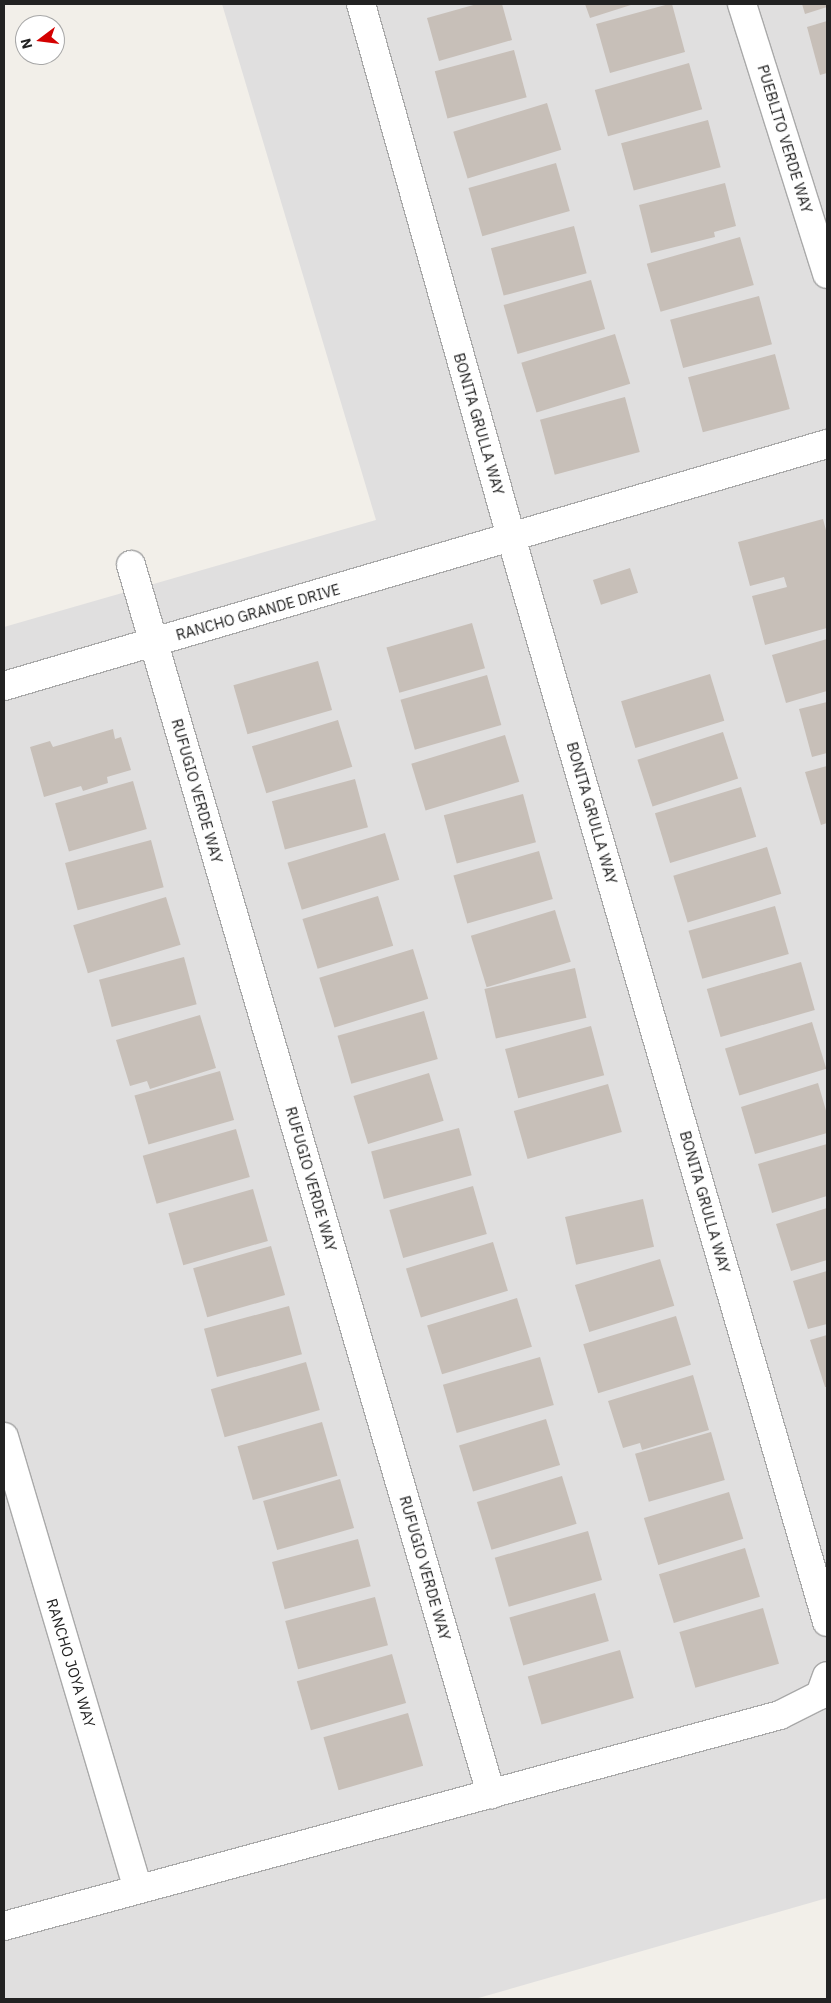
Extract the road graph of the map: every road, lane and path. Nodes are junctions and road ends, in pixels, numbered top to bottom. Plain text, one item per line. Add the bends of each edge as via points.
1 (361, 4) edge
2 (742, 4) edge
3 (827, 274) edge
4 (827, 444) edge
5 (511, 537) junction
6 (131, 565) dead end
7 (153, 642) junction
8 (4, 686) edge
9 (4, 1437) edge
10 (827, 1622) edge
11 (827, 1676) edge
12 (491, 1794) junction
13 (138, 1889) junction
14 (4, 1926) edge

1 - 5 street, BONITA GRULLA WAY
2 - 3 street, PUEBLITO VERDE WAY
4 - 5 street, RANCHO GRANDE DRIVE
5 - 7 street, RANCHO GRANDE DRIVE
5 - 10 street, BONITA GRULLA WAY
6 - 7 street, RUFUGIO VERDE WAY
7 - 8 street, RANCHO GRANDE DRIVE
7 - 12 street, RUFUGIO VERDE WAY
9 - 13 street, RANCHO JOYA WAY
11 - 12 street via 820,1695 780,1715
12 - 13 street
13 - 14 street

